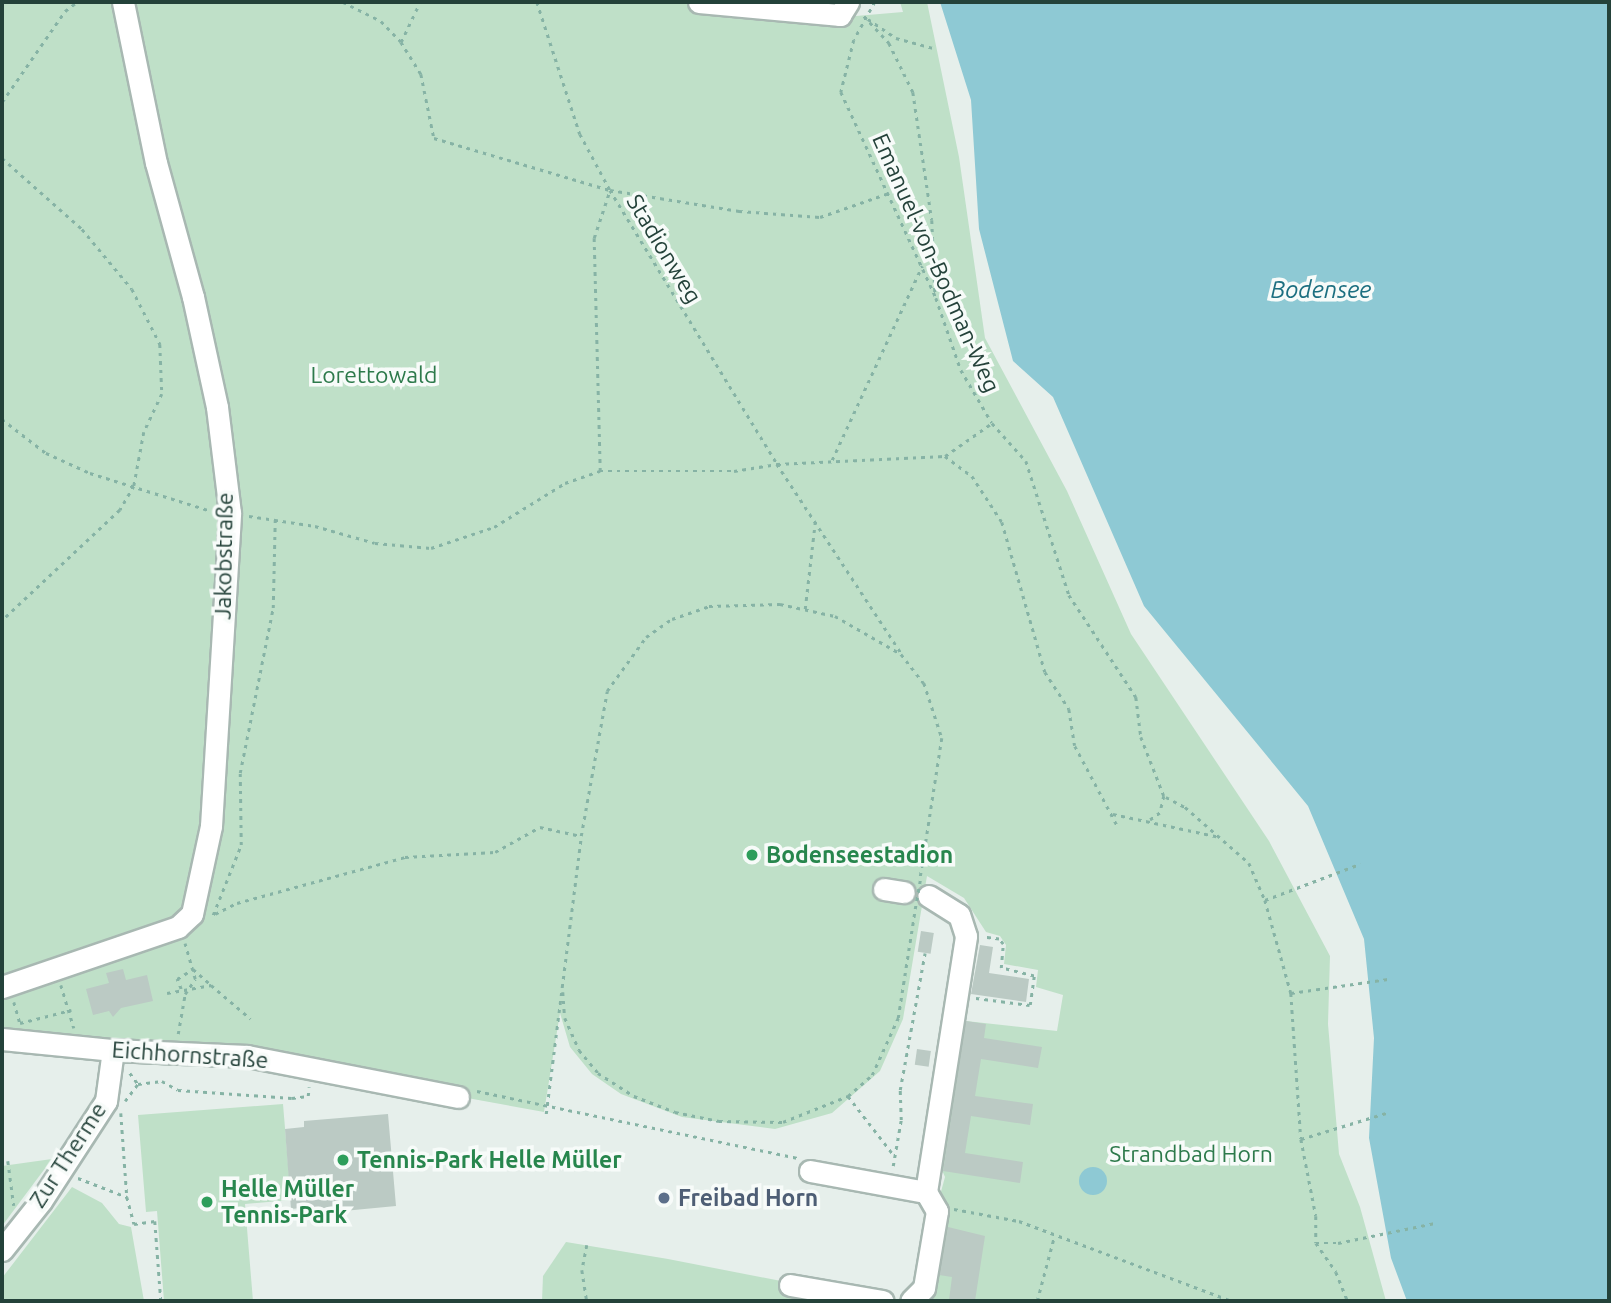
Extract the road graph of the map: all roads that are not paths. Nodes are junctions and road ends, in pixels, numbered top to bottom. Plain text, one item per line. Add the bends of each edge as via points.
1 (124, 2) edge
2 (699, 2) edge
3 (751, 5) edge
4 (844, 8) edge
5 (910, 893) road end
6 (2, 987) edge
7 (2, 1038) edge
8 (113, 1050) junction
9 (463, 1093) road end
10 (806, 1165) road end
11 (931, 1199) junction
12 (4, 1247) edge
13 (790, 1285) dead end
14 (883, 1301) edge
15 (911, 1301) edge

1 - 6 street, Jakobstraße via 156,163 193,296 217,407 230,513 211,826 192,914 178,928
2 - 3 street
3 - 4 street
5 - 11 street via 959,915 965,936
7 - 8 street, Eichhornstraße
8 - 9 street, Eichhornstraße via 247,1056
8 - 12 street, Zur Therme via 106,1101 41,1201
10 - 11 street via 888,1182
11 - 15 street via 924,1288
13 - 14 street

